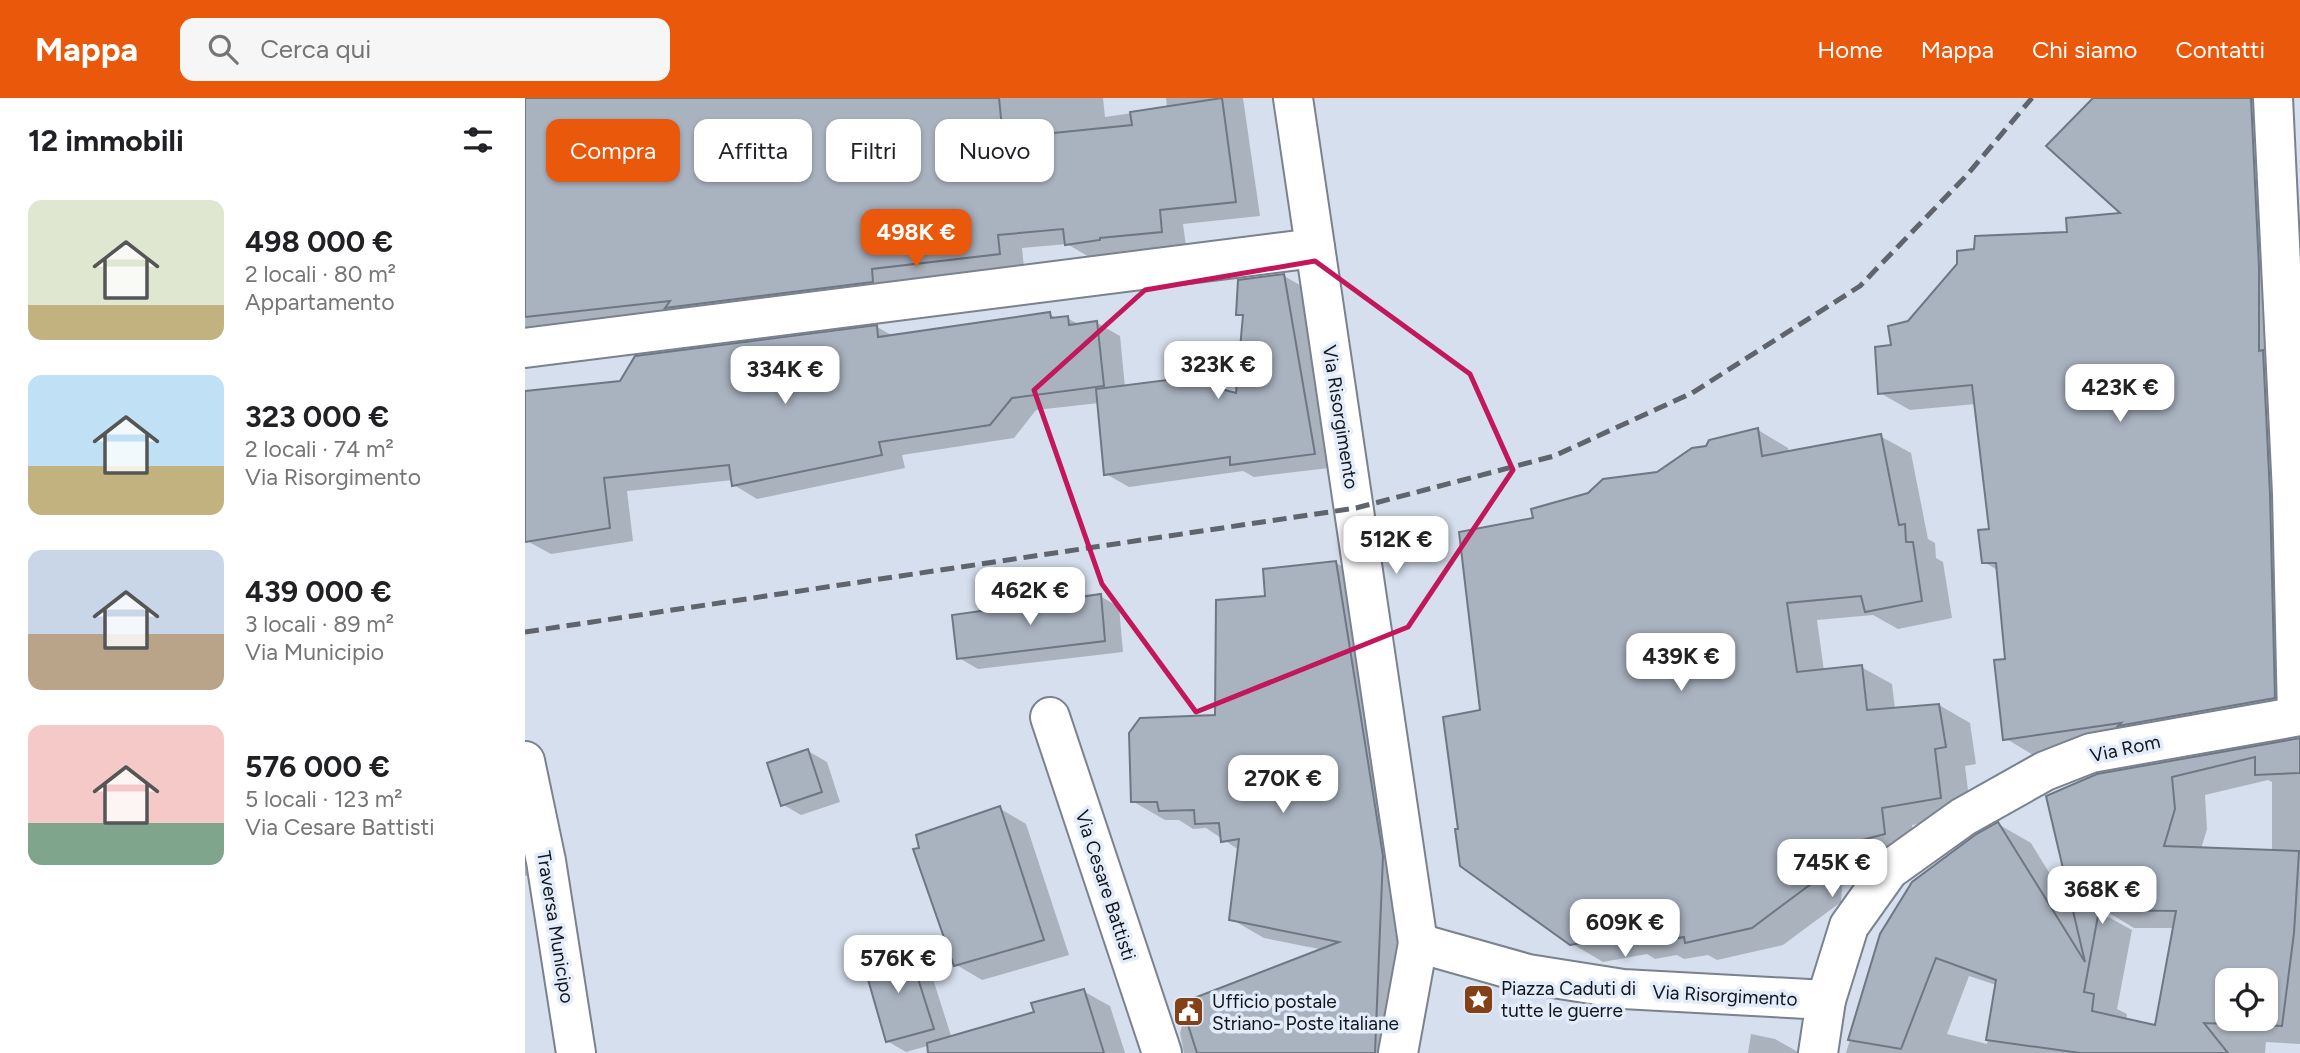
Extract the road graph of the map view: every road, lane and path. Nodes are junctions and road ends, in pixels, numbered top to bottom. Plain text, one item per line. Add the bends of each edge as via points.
1 (1293, 98) edge
2 (2273, 98) edge
3 (1315, 248) junction
4 (525, 348) edge
5 (2299, 716) edge
6 (1051, 718) dead end
7 (525, 761) edge
8 (1418, 943) junction
9 (1826, 1000) junction
10 (576, 1053) edge
11 (1162, 1053) edge
12 (1398, 1053) edge
13 (1818, 1053) edge

1 - 3 street, Via Risorgimento
2 - 5 street
3 - 4 street
3 - 8 street, Via Risorgimento
5 - 9 street, Via Rom via 2091,753 2045,771 1963,817 1889,870 1849,926
6 - 11 street, Via Cesare Battisti
7 - 10 street, Traversa Municipo
8 - 9 street, Via Risorgimento via 1528,974 1623,989
8 - 12 street, Via Risorgimento
9 - 13 street, Via Rom

